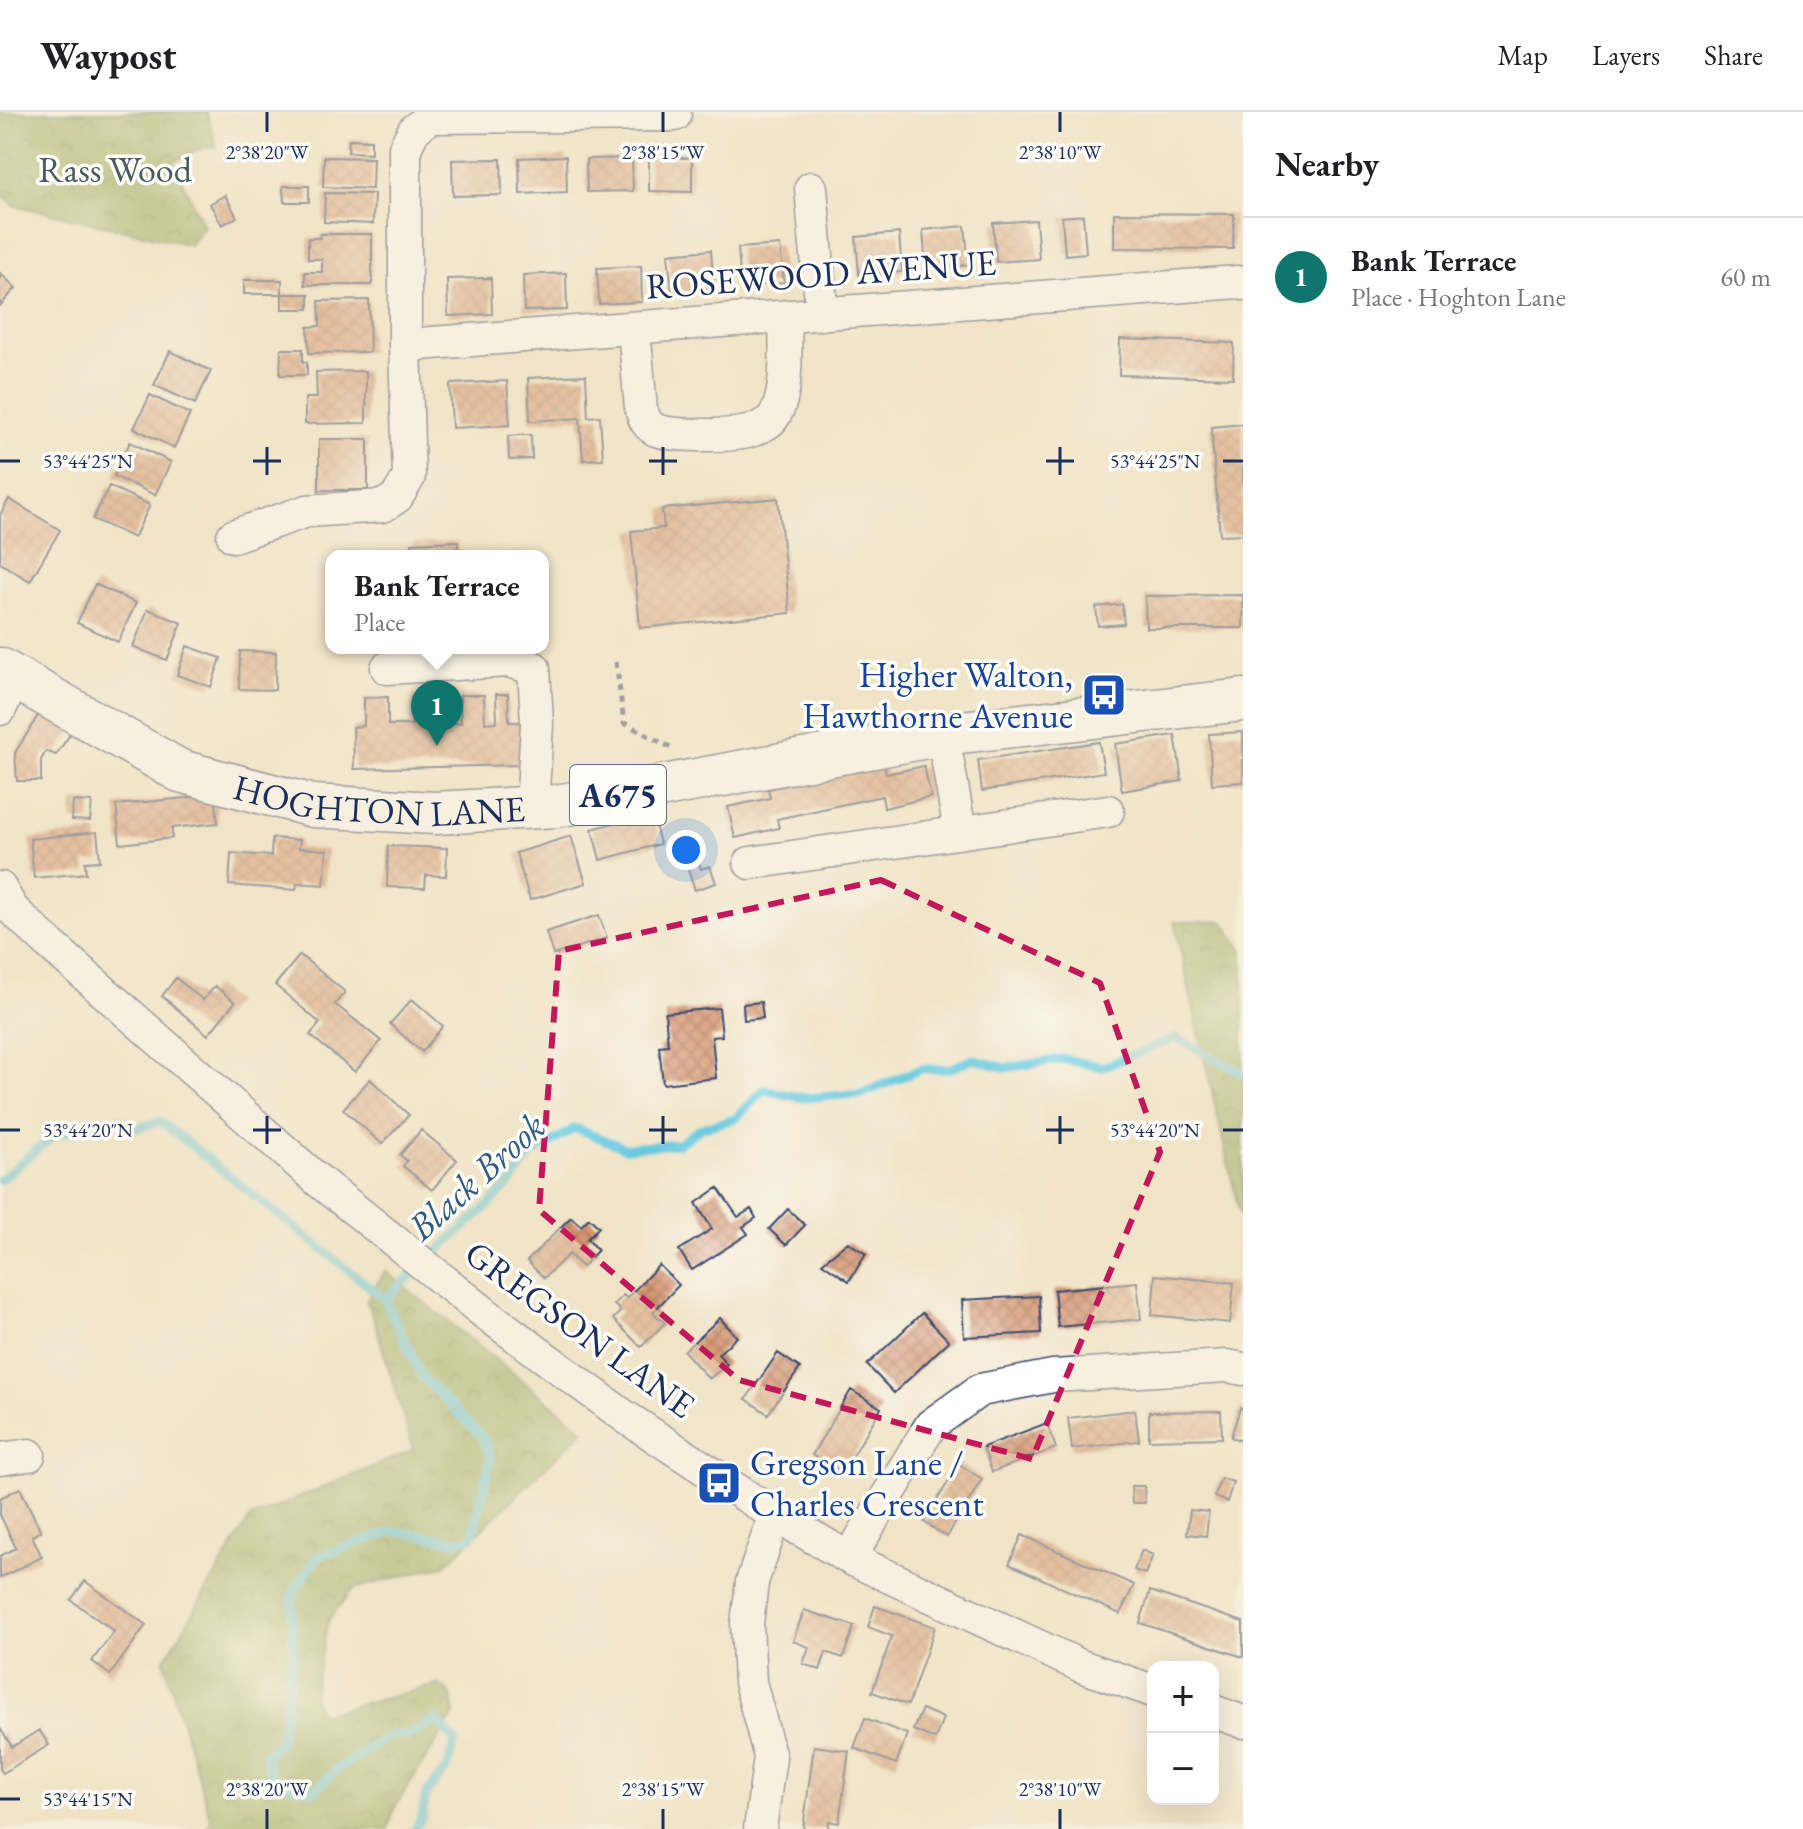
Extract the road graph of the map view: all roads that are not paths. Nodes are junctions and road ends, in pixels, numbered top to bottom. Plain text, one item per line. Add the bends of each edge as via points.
1 (675, 115) dead end
2 (811, 188) dead end
3 (1243, 284) edge
4 (822, 314) junction
5 (785, 317) junction
6 (634, 328) junction
7 (405, 345) junction
8 (233, 536) dead end
9 (387, 668) dead end
10 (5, 686) edge
11 (1243, 700) edge
12 (943, 734) junction
13 (532, 808) junction
14 (1108, 811) dead end
15 (960, 832) junction
16 (750, 863) dead end
17 (0, 888) edge
18 (1243, 1369) edge
19 (775, 1515) junction
20 (849, 1558) junction
21 (1147, 1689) edge
22 (1219, 1713) edge
23 (1243, 1722) edge
24 (760, 1829) edge

1 - 7 street via 430,117 414,130 405,148
2 - 4 street
3 - 4 street, ROSEWOOD AVENUE
4 - 5 street, ROSEWOOD AVENUE
5 - 6 street, ROSEWOOD AVENUE
5 - 6 street via 779,405 770,421 747,432 656,431 641,409
6 - 7 street, ROSEWOOD AVENUE
7 - 8 street via 409,477 397,497 383,506 307,511
9 - 13 street via 508,661 534,668
10 - 13 main road, HOGHTON LANE / A675 via 180,771 313,806 435,813
11 - 12 main road, HOGHTON LANE / A675
12 - 13 main road, HOGHTON LANE / A675
12 - 15 street
14 - 15 street
15 - 16 street
17 - 19 street, GREGSON LANE via 12,909 55,949 320,1182 624,1416
18 - 20 street via 1053,1376 980,1390 931,1425
19 - 20 street, GREGSON LANE
19 - 24 street via 752,1582 747,1624 750,1682 770,1757
20 - 21 street, GREGSON LANE via 1081,1666
22 - 23 street

